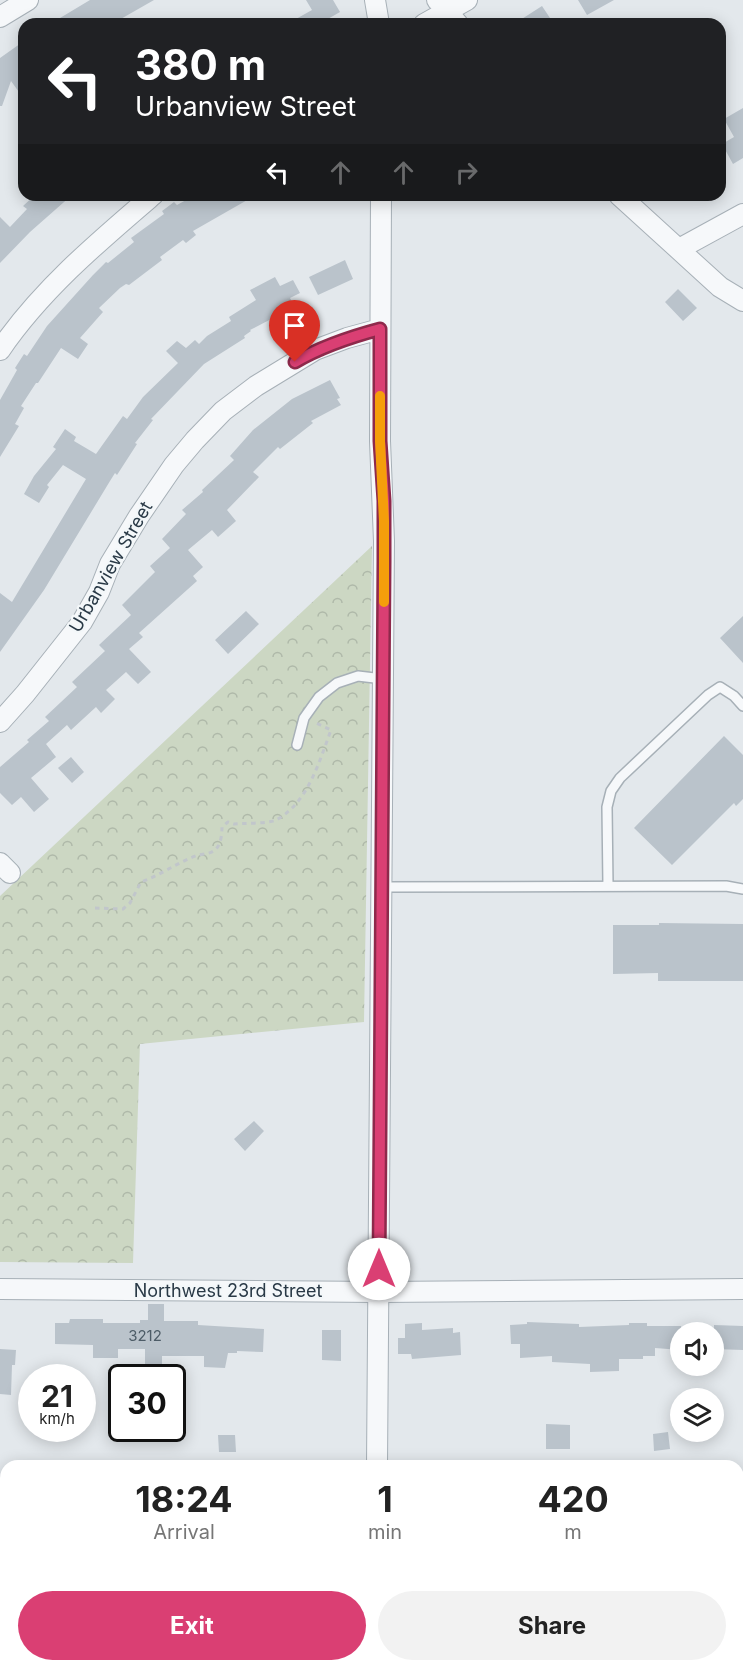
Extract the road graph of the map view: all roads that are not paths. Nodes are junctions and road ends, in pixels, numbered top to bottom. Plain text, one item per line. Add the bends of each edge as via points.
1 (28, 0) edge
2 (375, 0) edge
3 (467, 0) edge
4 (447, 12) edge
5 (0, 17) edge
6 (378, 18) edge
7 (146, 201) edge
8 (381, 201) edge
9 (626, 201) edge
10 (743, 214) edge
11 (679, 249) junction
12 (743, 301) edge
13 (380, 329) junction
14 (0, 350) edge
15 (383, 679) junction
16 (743, 706) edge
17 (0, 722) edge
18 (297, 745) dead end
19 (382, 886) junction
20 (608, 886) junction
21 (743, 889) edge
22 (0, 1289) edge
23 (743, 1289) edge
24 (379, 1292) junction
25 (377, 1460) edge

1 - 5 street
2 - 6 street
3 - 4 street
7 - 14 street via 55,284
8 - 13 street
9 - 11 street
10 - 11 street
11 - 12 street via 720,287
13 - 15 street
13 - 17 street, Urbanview Street via 315,350 223,411 174,465 139,516 82,622
15 - 18 lane via 358,676 337,683 319,697 304,717
15 - 19 street
16 - 20 lane via 720,687 611,790 607,807
19 - 20 lane
19 - 24 street
20 - 21 lane
22 - 24 street, Northwest 23rd Street
23 - 24 street, Northwest 23rd Street
24 - 25 street

